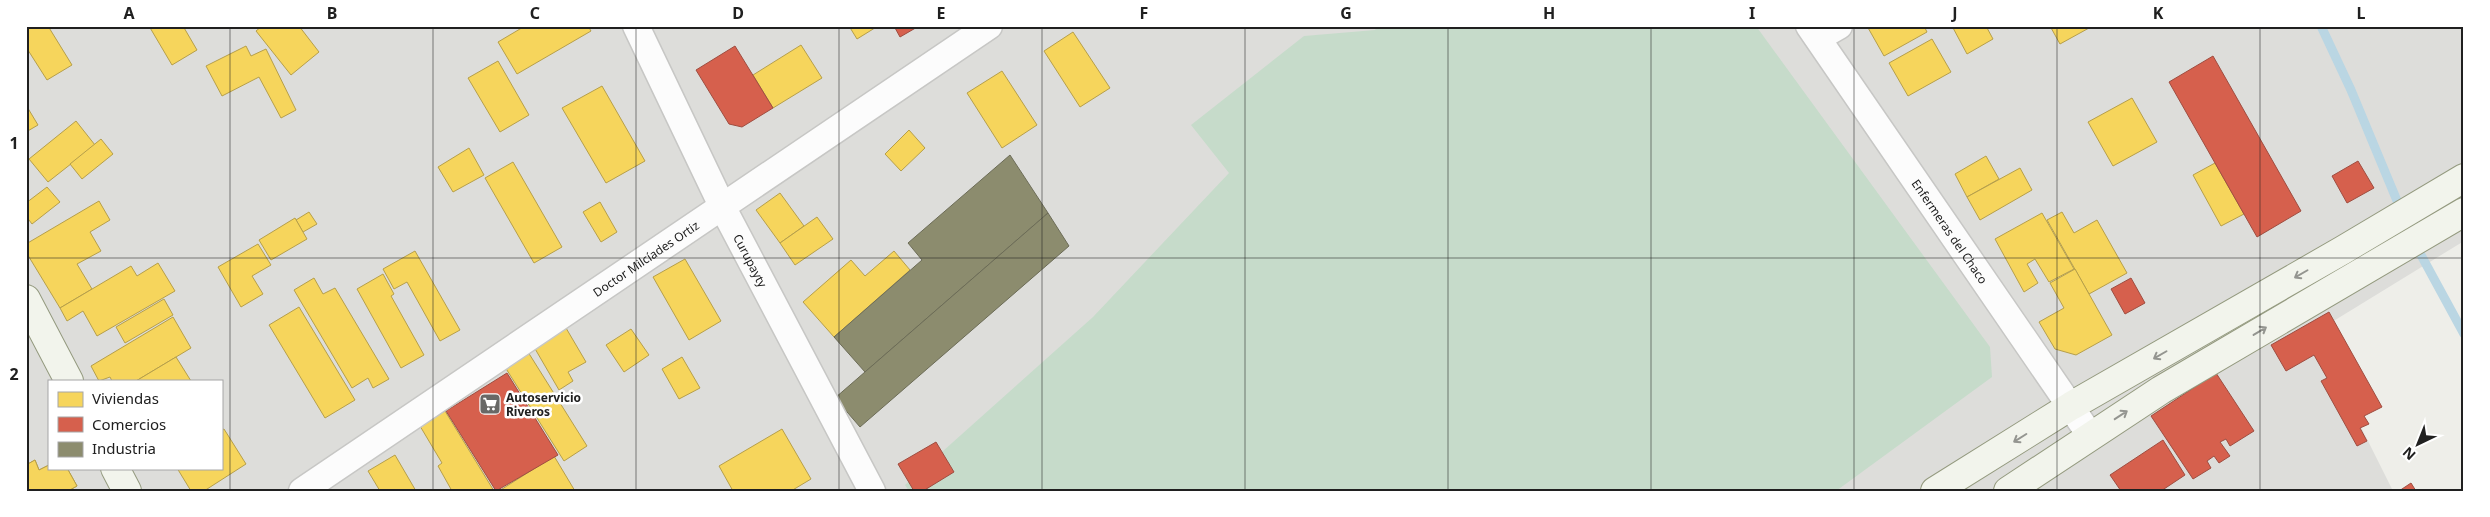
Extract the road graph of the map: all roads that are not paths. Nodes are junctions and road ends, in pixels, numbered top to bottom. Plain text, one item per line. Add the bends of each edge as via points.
1 (636, 26) edge
2 (989, 26) edge
3 (1822, 30) edge
4 (2464, 178) edge
5 (723, 208) junction
6 (2458, 215) edge
7 (26, 299) edge
8 (68, 380) edge
9 (2071, 406) junction
10 (2090, 435) junction
11 (116, 470) edge
12 (127, 491) edge
13 (302, 491) edge
14 (872, 491) edge
15 (1935, 491) edge
16 (2008, 491) edge

1 - 5 street, Curupayty
2 - 5 street, Doctor Milcíades Ortiz
3 - 9 street, Enfermeras del Chaco
4 -> 9 main road
5 - 13 street, Doctor Milcíades Ortiz
5 - 14 street, Curupayty
10 -> 6 main road via 2160,390
7 - 8 main road
9 - 10 street, Enfermeras del Chaco
9 -> 15 main road
10 - 16 main road
11 - 12 main road

